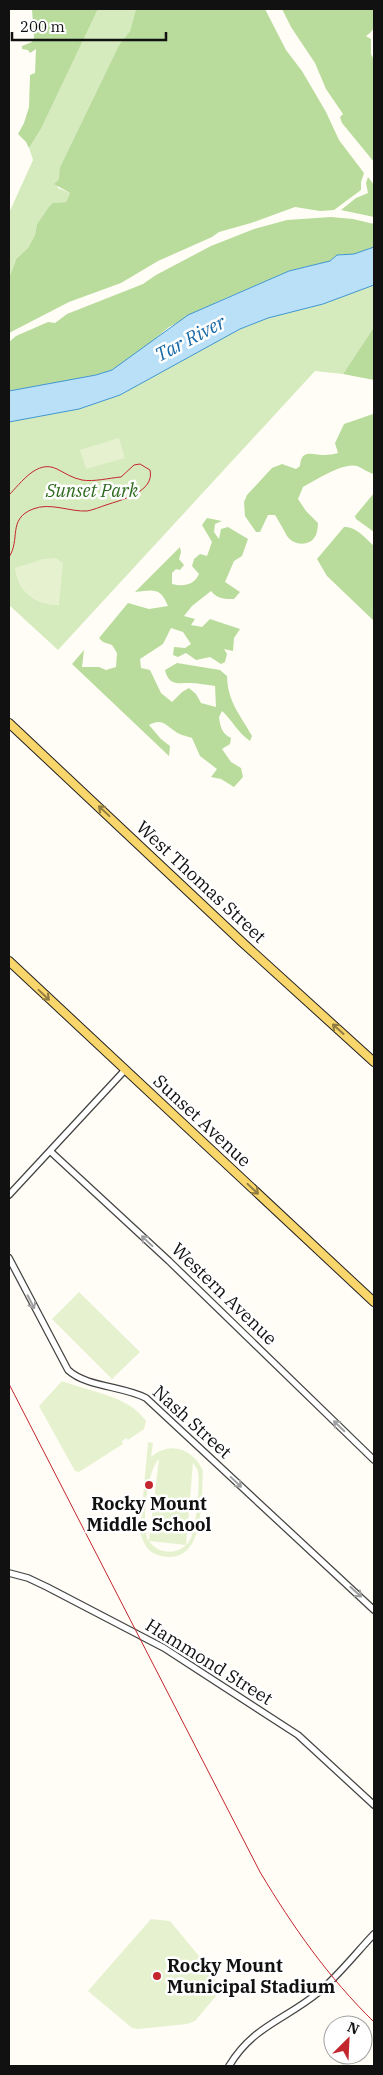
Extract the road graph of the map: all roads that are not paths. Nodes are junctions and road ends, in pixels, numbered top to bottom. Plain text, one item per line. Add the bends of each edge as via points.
1 (9, 723) edge
2 (9, 961) edge
3 (374, 1062) edge
4 (124, 1070) junction
5 (50, 1150) junction
6 (9, 1195) edge
7 (9, 1258) edge
8 (374, 1302) edge
9 (374, 1460) edge
10 (9, 1573) edge
11 (374, 1610) edge
12 (374, 1805) edge
13 (374, 1934) edge
14 (229, 2066) edge

3 -> 1 main road, West Thomas Street
2 -> 4 main road, Sunset Avenue
4 - 5 street
4 -> 8 main road, Sunset Avenue
5 - 6 street
9 -> 5 street, Western Avenue
7 -> 11 street, Nash Street via 64,1365 72,1374 146,1398
10 - 12 street, Hammond Street via 28,1578 164,1648 298,1735
13 - 14 street via 319,1992 254,2035 237,2052

